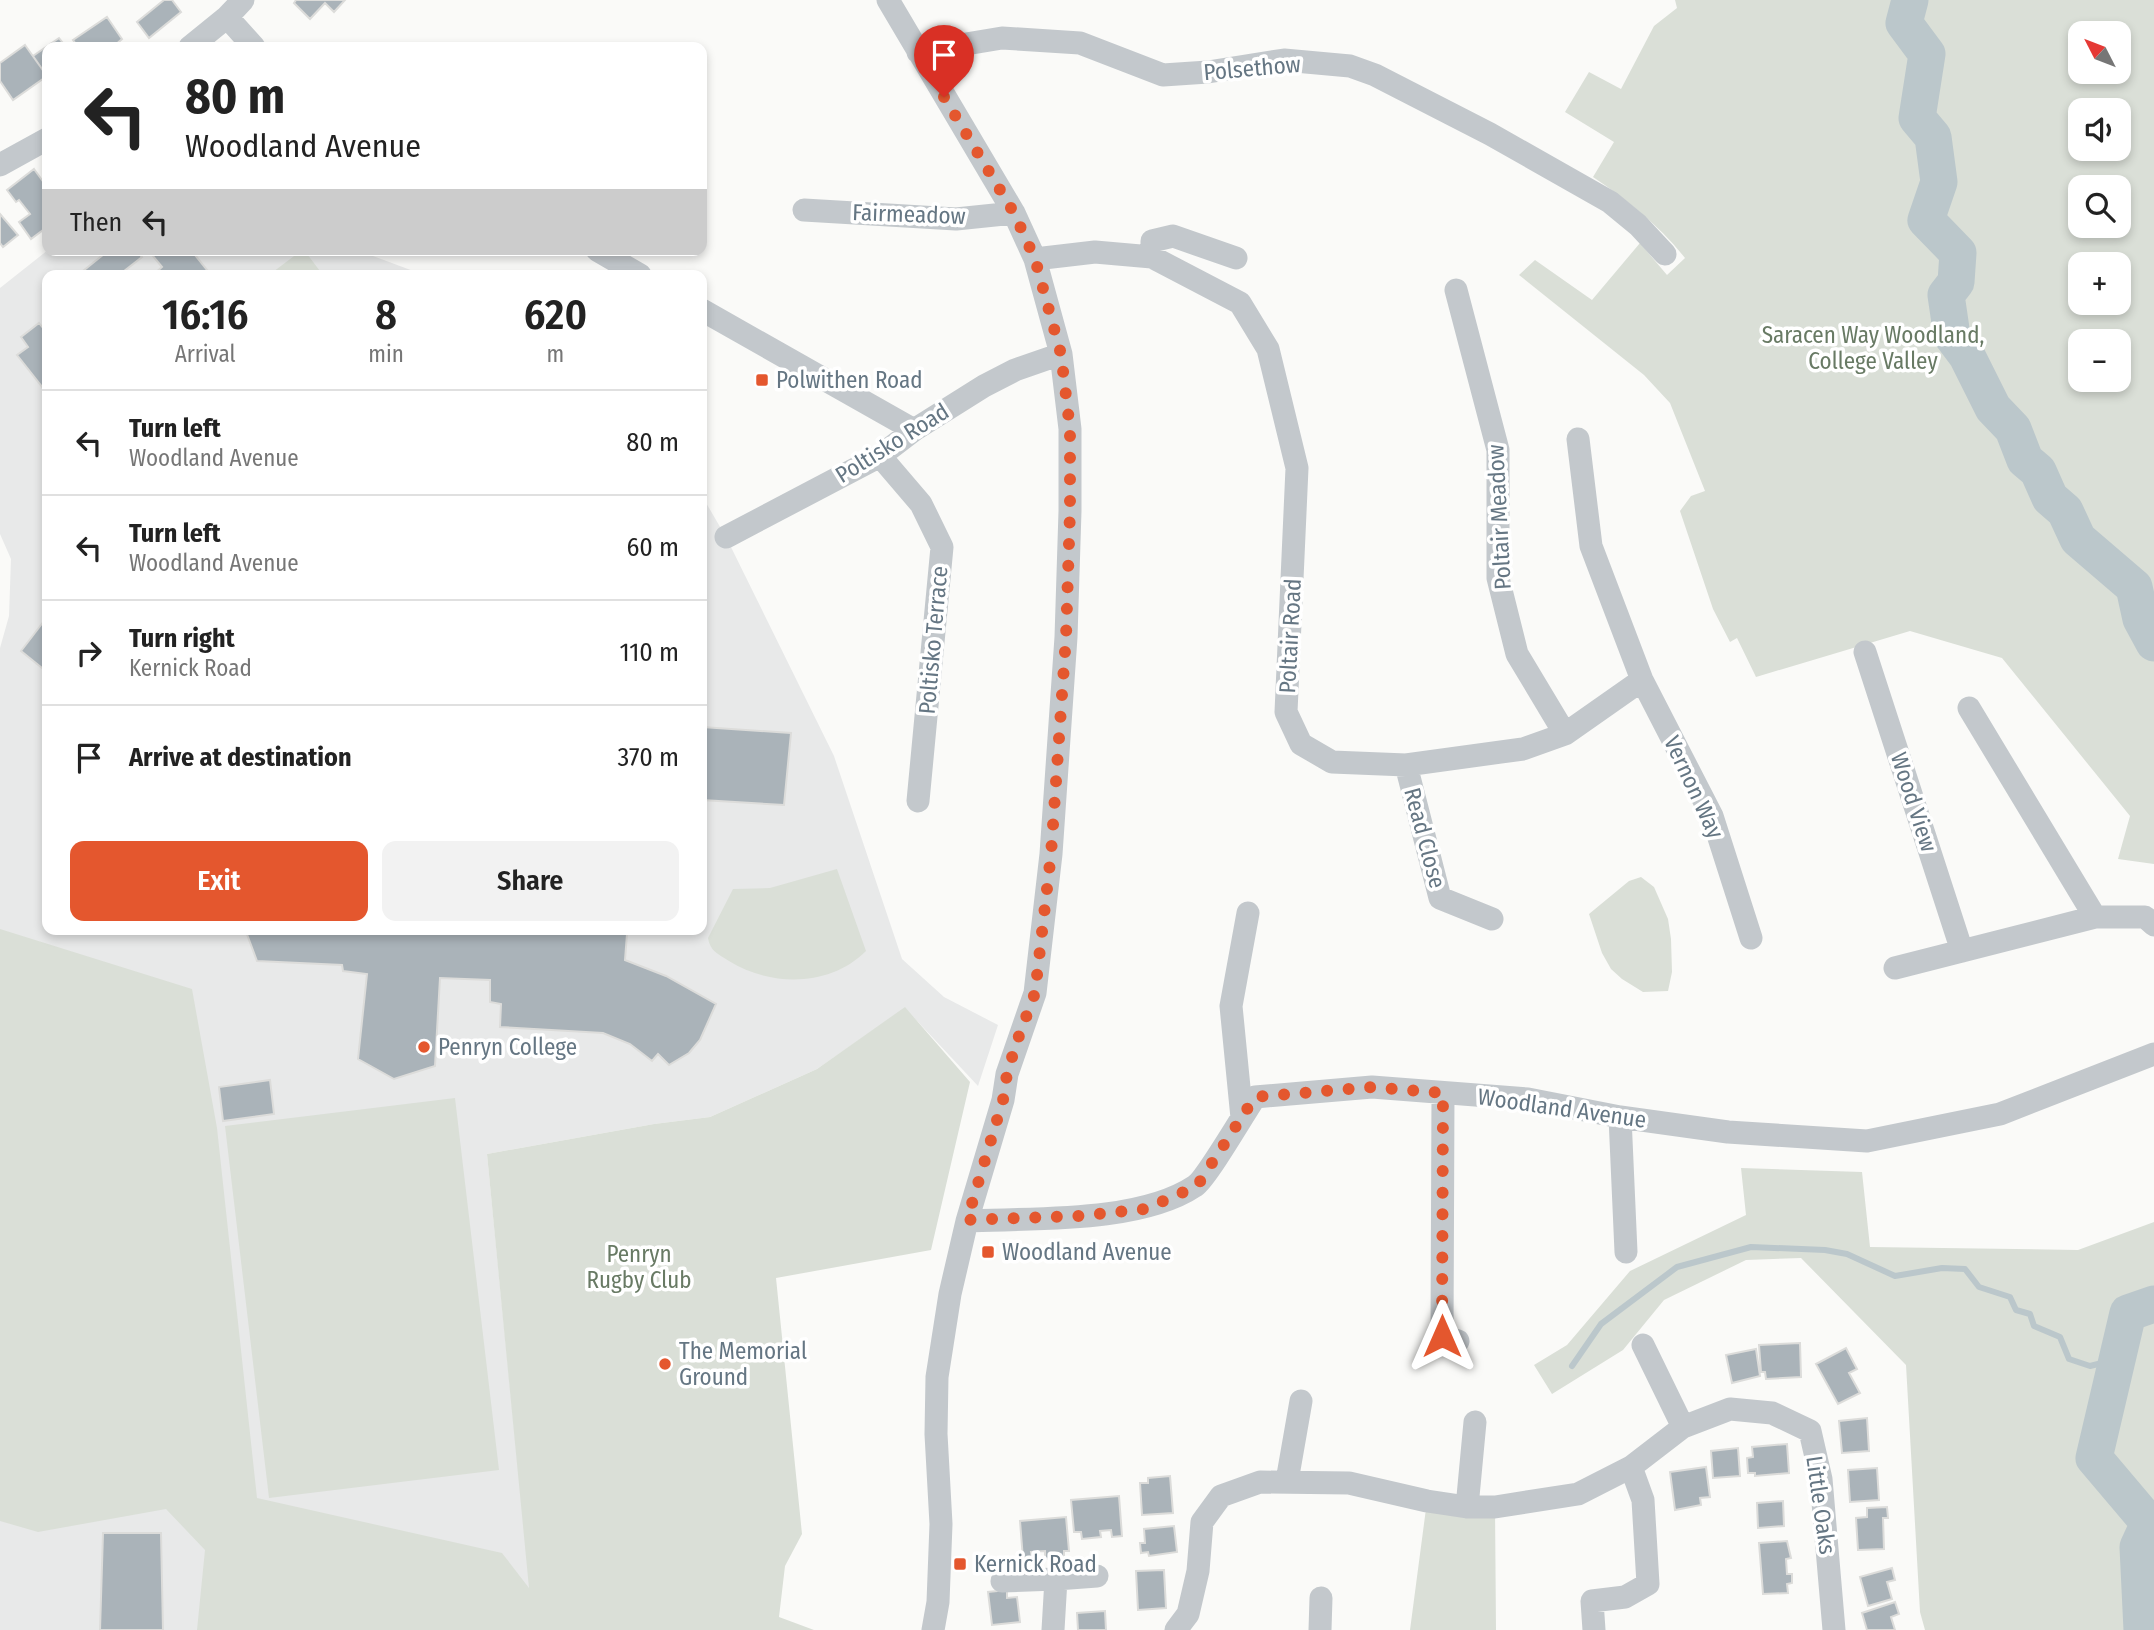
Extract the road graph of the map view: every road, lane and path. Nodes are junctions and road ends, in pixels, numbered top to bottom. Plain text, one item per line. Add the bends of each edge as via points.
1 (243, 0) edge
2 (888, 0) edge
3 (227, 17) junction
4 (196, 42) edge
5 (250, 42) edge
6 (918, 52) junction
7 (42, 142) edge
8 (0, 166) edge
9 (804, 209) dead end
10 (1014, 213) junction
11 (1665, 254) dead end
12 (607, 256) edge
13 (1152, 257) junction
14 (1236, 258) dead end
15 (1035, 259) junction
16 (631, 270) edge
17 (1456, 290) dead end
18 (707, 313) edge
19 (1061, 354) junction
20 (914, 430) junction
21 (1578, 439) dead end
22 (880, 456) junction
23 (726, 537) dead end
24 (1866, 652) dead end
25 (1642, 680) junction
26 (1969, 708) dead end
27 (1565, 734) junction
28 (1406, 765) junction
29 (918, 801) dead end
30 (1248, 913) dead end
31 (2095, 917) junction
32 (1492, 919) dead end
33 (2154, 925) edge
34 (1751, 938) dead end
35 (1962, 951) junction
36 (1895, 968) dead end
37 (2154, 1054) edge
38 (1443, 1093) junction
39 (1620, 1117) junction
40 (1242, 1118) junction
41 (967, 1220) junction
42 (1626, 1252) dead end
43 (1458, 1341) dead end
44 (1643, 1345) dead end
45 (1301, 1401) dead end
46 (1475, 1422) dead end
47 (1683, 1427) junction
48 (1631, 1467) junction
49 (1287, 1481) junction
50 (1467, 1507) junction
51 (1097, 1576) dead end
52 (1056, 1579) junction
53 (1002, 1581) dead end
54 (1321, 1598) dead end
55 (933, 1630) edge
56 (1053, 1630) edge
57 (1176, 1630) edge
58 (1320, 1630) edge
59 (1594, 1630) edge
60 (1834, 1630) edge

1 - 3 street
2 - 6 street
3 - 4 street
3 - 5 street
6 - 10 street
6 - 11 street, Polsethow via 1002,38 1080,43 1163,75 1284,60 1350,66 1490,134 1610,202
7 - 8 street
9 - 10 street, Fairmeadow via 956,219
10 - 15 street
12 - 16 street
13 - 14 street via 1152,241 1173,236
13 - 15 street, Poltair Road via 1095,252
13 - 28 street, Poltair Road via 1240,303 1269,349 1297,468 1286,712 1301,744 1332,762
15 - 19 street
17 - 27 street, Poltair Meadow via 1498,450 1498,578 1517,654
18 - 20 street
19 - 20 street, Poltisko Road via 984,386
19 - 41 street via 1070,429 1070,511 1051,854 1035,993 1007,1074
20 - 22 street, Poltisko Road
21 - 25 street via 1591,546
22 - 23 street, Poltisko Road
22 - 29 street, Poltisko Terrace via 921,504 942,547
24 - 35 street, Wood View
25 - 27 street, Poltair Road
25 - 34 street, Vernon Way via 1712,816
26 - 31 street
27 - 28 street, Poltair Road via 1524,749
28 - 32 street, Read Close via 1440,898
30 - 40 street via 1231,1006
31 - 33 street via 2145,917
31 - 35 street
35 - 36 street
37 - 39 street, Woodland Avenue via 2000,1114 1867,1141 1728,1132
38 - 39 street, Woodland Avenue via 1528,1099
38 - 40 street, Woodland Avenue via 1372,1087 1255,1097
38 - 43 street via 1442,1336
39 - 42 street
40 - 41 street, Woodland Avenue via 1197,1186 1145,1209
41 - 55 street via 937,1377 941,1524
44 - 47 street
45 - 49 street
46 - 50 street
47 - 48 street, Little Oaks
47 - 60 street, Little Oaks via 1730,1409 1772,1413 1810,1431 1821,1479
48 - 50 street, Little Oaks via 1578,1494
48 - 59 street via 1643,1500 1648,1584 1625,1597 1592,1601
49 - 50 street, Little Oaks via 1349,1483
49 - 57 street, Little Oaks via 1260,1482 1221,1496 1202,1522 1196,1582 1188,1614
51 - 52 street
52 - 53 street
52 - 56 street
54 - 58 street

